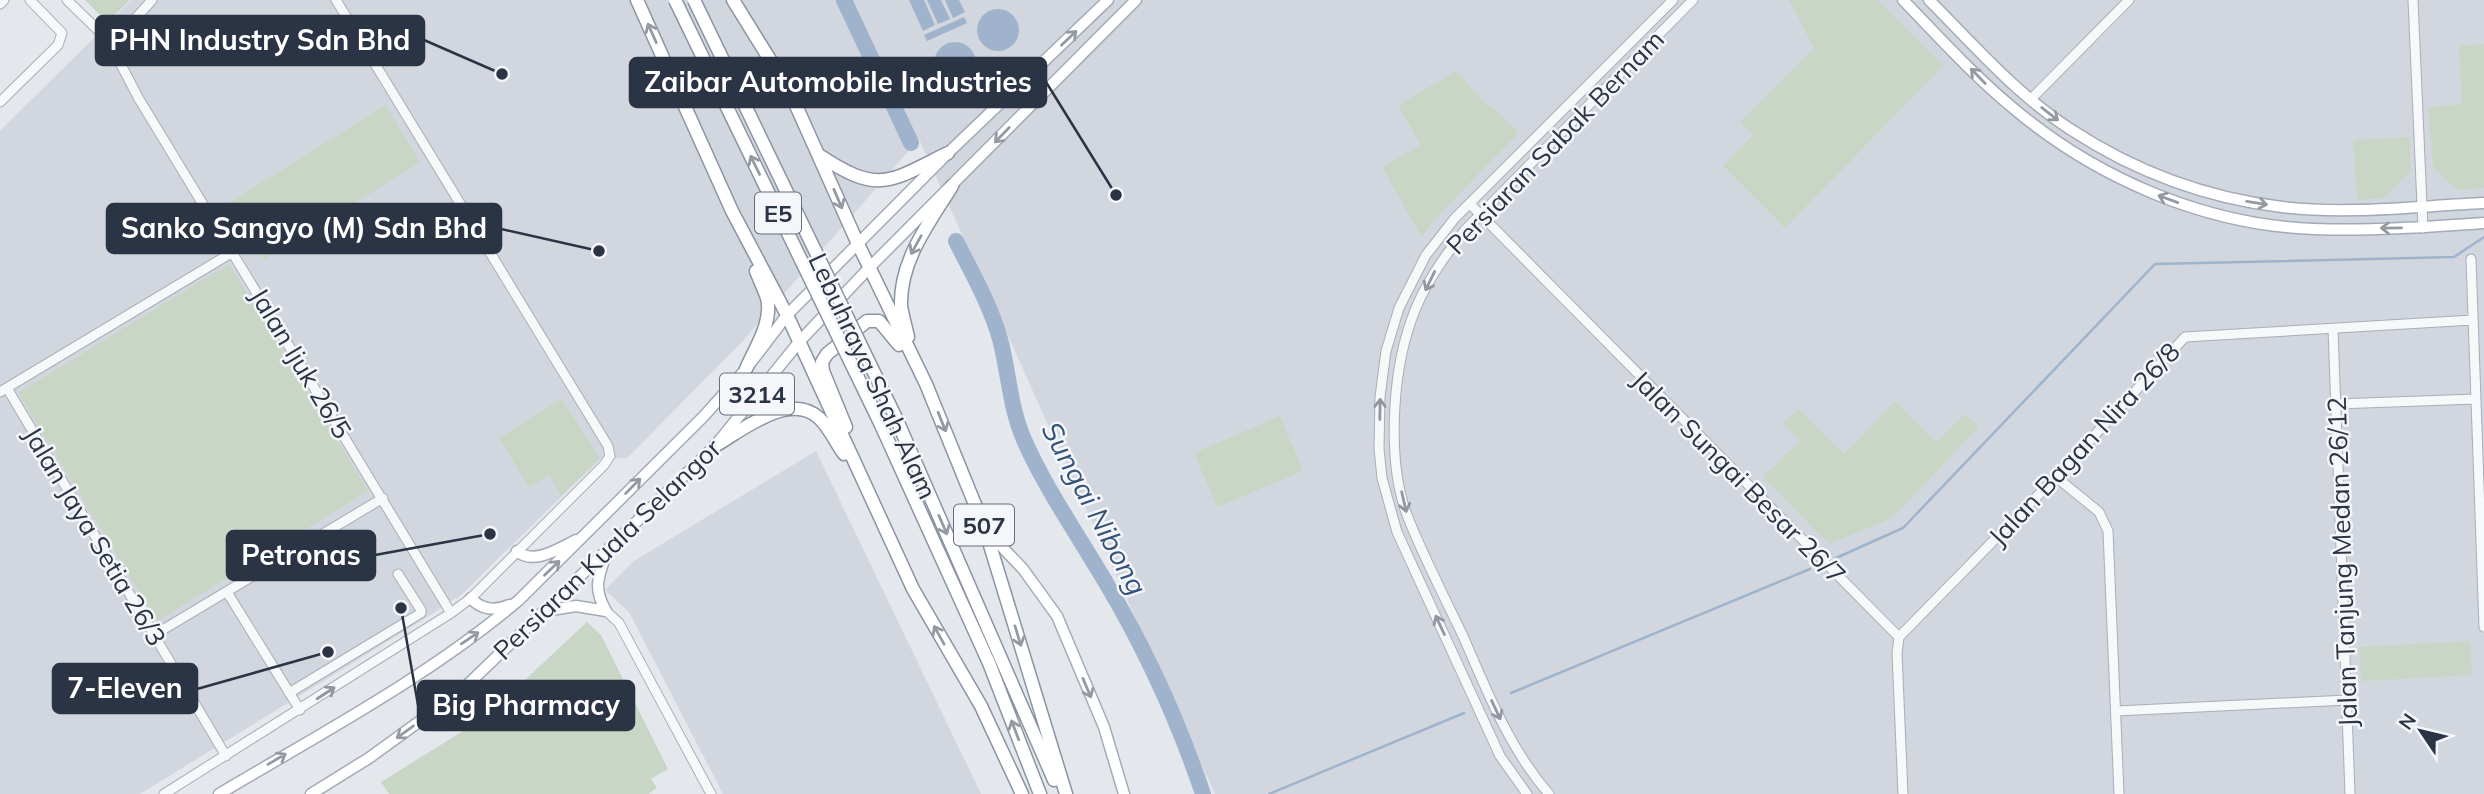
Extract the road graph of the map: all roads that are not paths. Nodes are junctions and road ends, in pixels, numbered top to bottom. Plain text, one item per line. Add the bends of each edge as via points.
1 (4, 0) edge
2 (30, 0) edge
3 (67, 0) edge
4 (152, 0) edge
5 (336, 0) edge
6 (637, 0) edge
7 (675, 0) edge
8 (694, 0) edge
9 (733, 0) edge
10 (1108, 0) edge
11 (1136, 0) edge
12 (1673, 0) edge
13 (1693, 0) edge
14 (1903, 0) edge
15 (2129, 0) edge
16 (2413, 0) edge
17 (1933, 1) edge
18 (0, 4) edge
19 (108, 40) junction
20 (2031, 99) junction
21 (0, 102) edge
22 (948, 153) junction
23 (819, 155) junction
24 (952, 186) junction
25 (2484, 203) edge
26 (1469, 204) junction
27 (2422, 206) junction
28 (732, 211) junction
29 (1480, 215) junction
30 (2484, 223) edge
31 (2423, 228) junction
32 (858, 244) junction
33 (233, 252) junction
34 (2471, 259) dead end
35 (869, 268) junction
36 (787, 315) junction
37 (2473, 320) junction
38 (2333, 329) junction
39 (799, 342) junction
40 (914, 360) junction
41 (746, 369) junction
42 (1381, 376) junction
43 (1399, 377) junction
44 (926, 384) junction
45 (4, 390) edge
46 (2476, 399) junction
47 (2336, 404) junction
48 (715, 446) junction
49 (2056, 477) junction
50 (860, 478) junction
51 (383, 498) junction
52 (985, 529) junction
53 (586, 535) junction
54 (608, 550) junction
55 (517, 551) junction
56 (398, 574) dead end
57 (227, 592) junction
58 (471, 598) junction
59 (519, 600) junction
60 (545, 611) junction
61 (606, 611) junction
62 (451, 613) junction
63 (2484, 627) edge
64 (154, 635) junction
65 (1899, 637) junction
66 (289, 693) junction
67 (2347, 700) junction
68 (300, 710) junction
69 (2116, 711) junction
70 (226, 756) junction
71 (163, 794) edge
72 (219, 794) edge
73 (311, 794) edge
74 (711, 794) edge
75 (1022, 794) edge
76 (1040, 794) edge
77 (1063, 794) edge
78 (1124, 794) edge
79 (1527, 794) edge
80 (1549, 794) edge
81 (1903, 794) edge
82 (2119, 794) edge
83 (2350, 794) edge

1 - 18 street
2 - 21 street via 62,33 58,45
3 - 19 street, Jalan Ijuk 26/5
4 - 19 street via 127,28
5 - 55 street via 608,446 610,456 604,465
28 -> 6 highway
76 -> 7 highway, Lebuhraya Shah Alam / E5, bridge via 989,663 881,425
8 -> 77 highway, Lebuhraya Shah Alam / E5, bridge via 896,418
9 - 23 highway, 507 via 790,92
22 -> 10 main road, Persiaran Kuala Selangor / 3214
11 -> 24 main road, Persiaran Kuala Selangor / 3214
12 - 26 street, Persiaran Sabak Bernam
13 - 29 street, Persiaran Sabak Bernam
31 -> 14 main road via 2277,226 2154,194 2091,162 2015,110
15 - 20 street
16 - 27 street
17 - 20 main road
19 - 33 street, Jalan Ijuk 26/5
20 -> 27 main road via 2069,128 2134,165 2235,200 2284,207
22 - 23 highway via 887,180 855,177
22 - 32 main road, Persiaran Kuala Selangor / 3214
23 -> 32 highway, 507
24 - 35 main road, Persiaran Kuala Selangor / 3214
24 -> 40 highway via 911,253 903,279 901,307
25 - 27 main road
26 - 29 street, Jalan Sungai Besar 26/7
26 - 42 street, Persiaran Sabak Bernam via 1426,255 1404,298
27 - 31 street
28 - 36 highway
28 - 41 highway via 767,299 765,327
29 -> 43 street, Persiaran Sabak Bernam via 1439,262 1411,321
29 - 65 street, Jalan Sungai Besar 26/7
30 - 31 main road
32 - 35 highway, 507
32 - 36 main road, Persiaran Kuala Selangor / 3214
33 - 45 street
33 - 51 street, Jalan Ijuk 26/5
34 - 37 street
35 - 39 main road, Persiaran Kuala Selangor / 3214
35 - 40 highway, 507
36 - 39 highway
36 - 41 main road, Persiaran Kuala Selangor / 3214
37 - 38 street, Jalan Bagan Nira 26/8
37 - 46 street
38 - 47 street, Jalan Tanjung Medan 26/12
38 - 49 street, Jalan Bagan Nira 26/8 via 2185,337
39 - 48 main road, Persiaran Kuala Selangor / 3214
39 - 50 highway
40 - 44 highway, 507
53 -> 41 main road, Persiaran Kuala Selangor
42 - 43 street
79 -> 42 street, Persiaran Sabak Bernam via 1500,756 1397,532 1379,449
43 -> 80 street, Persiaran Sabak Bernam via 1394,457 1407,513 1499,716 1521,758
44 - 50 highway via 891,332 878,321 867,321 827,354 823,371 858,455
44 -> 52 highway, 507
45 - 64 street, Jalan Jaya Setia 26/3
46 - 47 street
46 - 63 street
47 - 67 street, Jalan Tanjung Medan 26/12
48 - 50 highway via 771,414 789,407 805,410 819,418
48 - 54 main road, Persiaran Kuala Selangor
49 - 65 street, Jalan Bagan Nira 26/8
49 - 69 street via 2099,512 2108,531
75 -> 50 highway via 981,706 914,589
51 - 57 street
51 - 62 street, Jalan Ijuk 26/5
52 -> 77 highway, 507
52 -> 78 main road via 1023,569 1057,616 1104,727
53 - 55 main road via 534,557
59 -> 53 main road, Persiaran Kuala Selangor
54 - 60 main road, Persiaran Kuala Selangor
54 - 61 main road via 597,584
55 - 58 street
56 - 66 street via 421,613
57 - 64 street
57 - 66 street
58 - 59 main road via 486,608 500,609
58 - 62 street
72 -> 59 main road, Persiaran Kuala Selangor via 387,694
60 - 61 main road via 576,606
60 -> 73 main road, Persiaran Kuala Selangor via 460,692
61 - 74 street via 619,623
68 -> 62 street
64 - 70 street, Jalan Jaya Setia 26/3
65 - 81 street
66 - 68 street
67 - 69 street
67 - 83 street, Jalan Tanjung Medan 26/12
68 - 70 street
69 - 82 street
70 - 71 street

